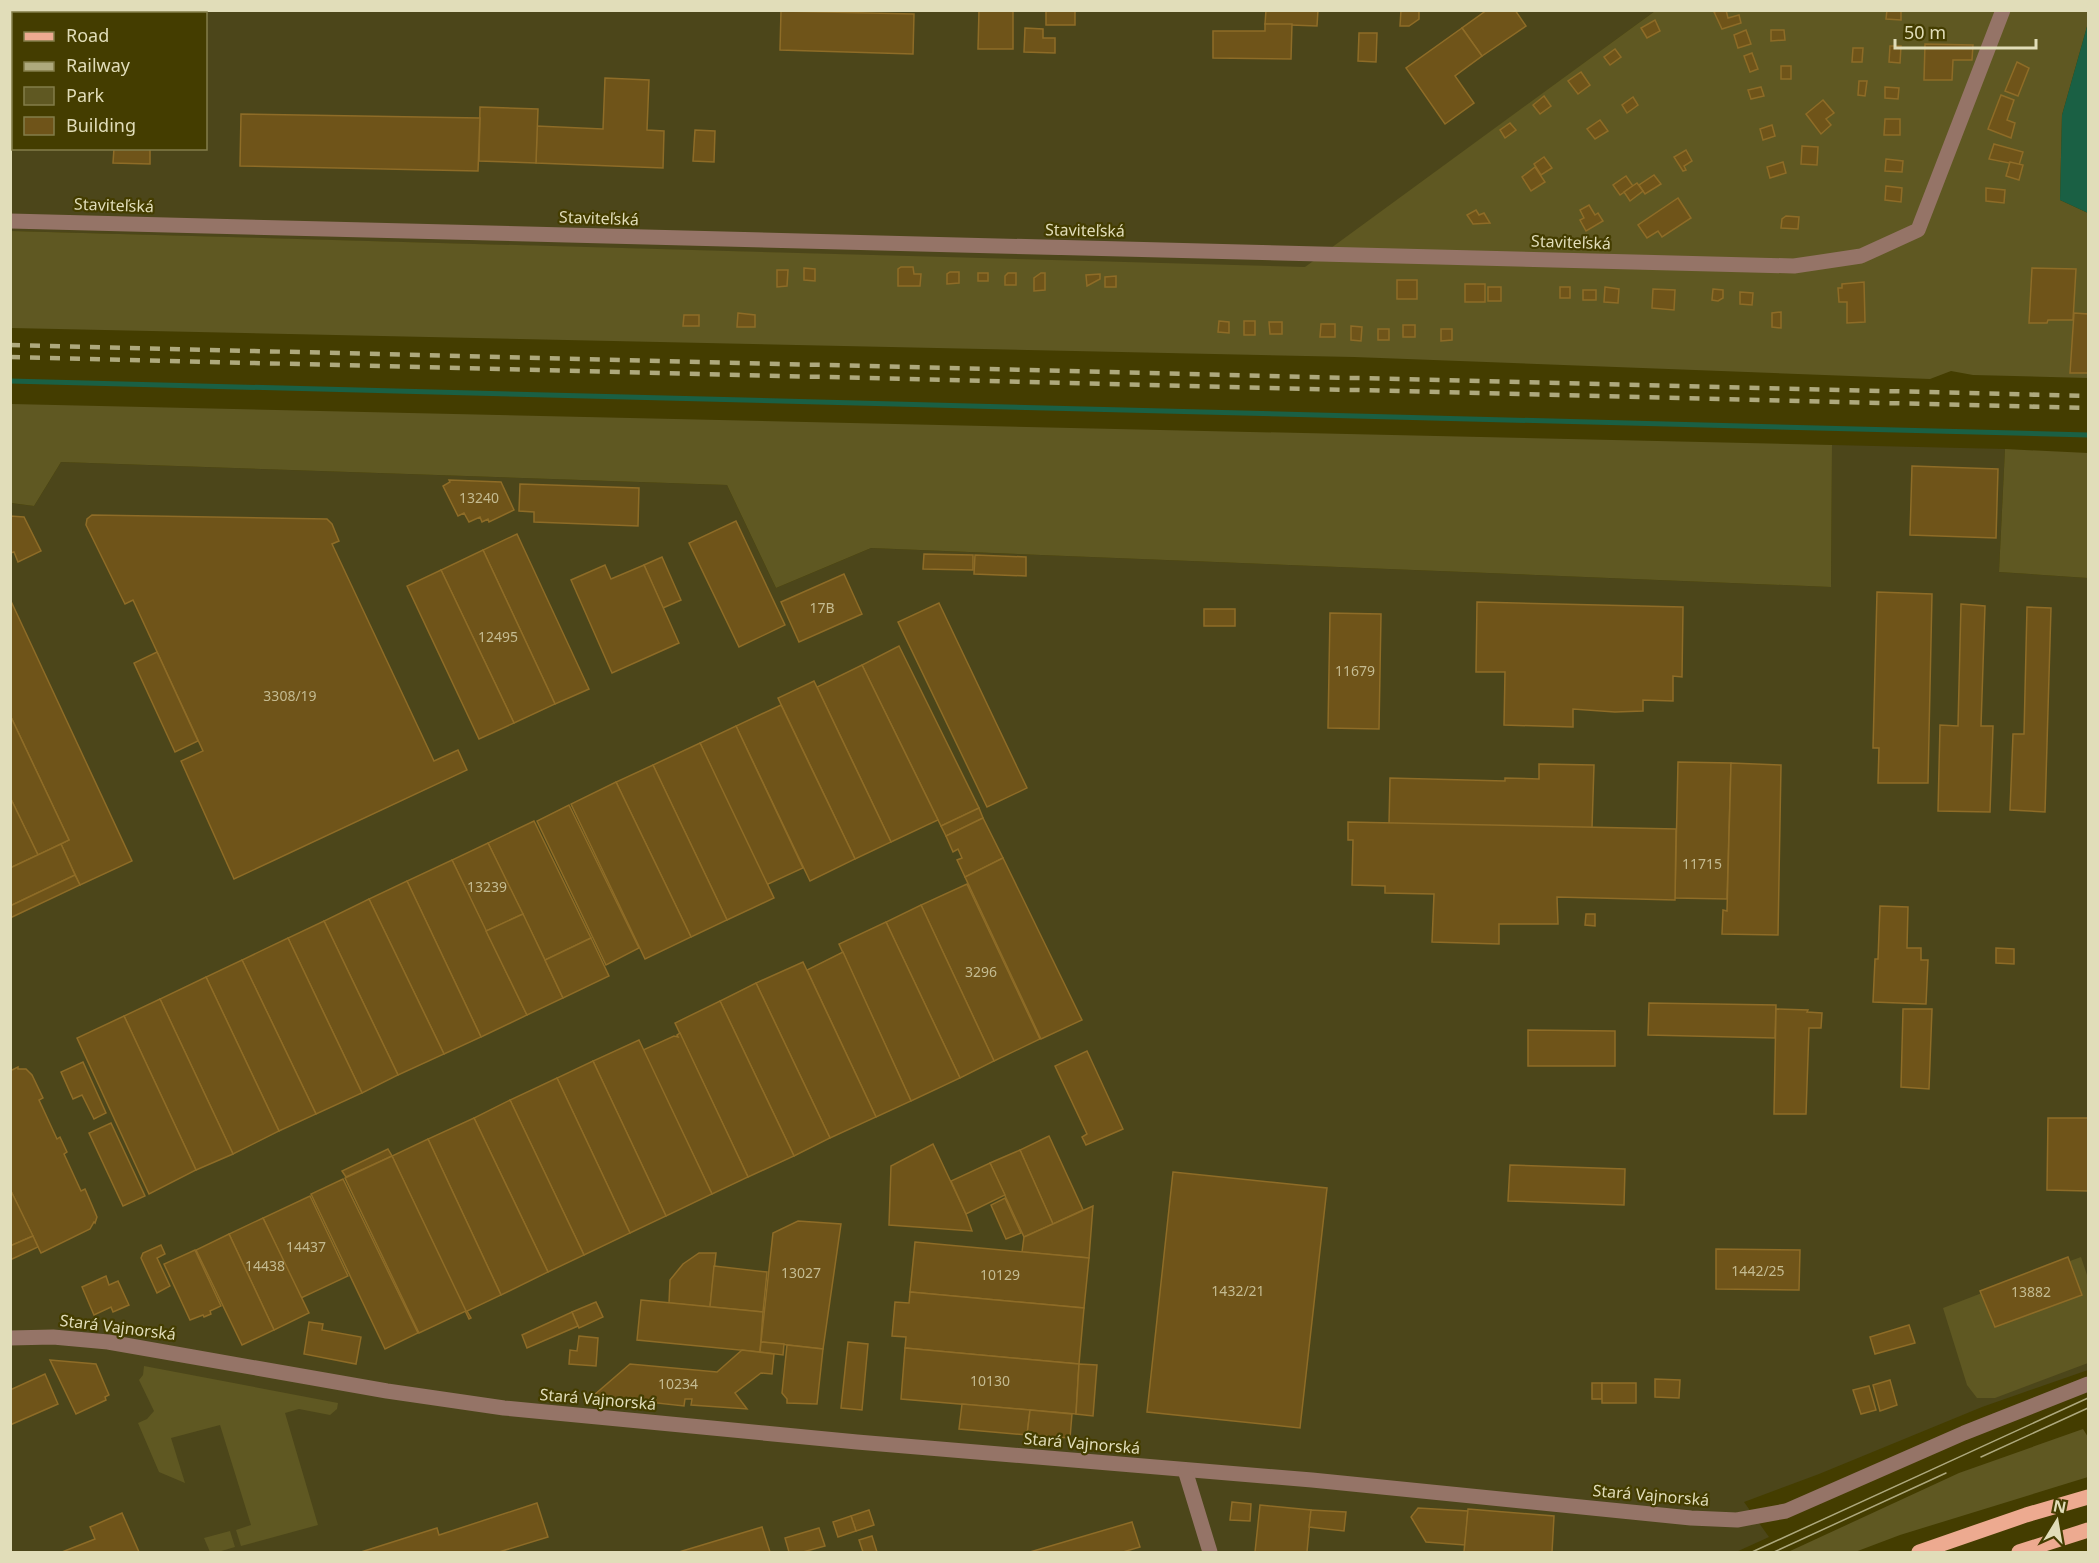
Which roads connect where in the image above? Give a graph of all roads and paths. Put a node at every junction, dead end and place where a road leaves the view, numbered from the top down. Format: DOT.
graph roads {
  1 [pos="2003,10"];
  2 [pos="10,221"];
  3 [pos="10,1338"];
  4 [pos="2088,1383"];
  5 [pos="1185,1470"];
  6 [pos="2088,1497"];
  7 [pos="2088,1530"];
  8 [pos="1210,1552"];
  9 [pos="1919,1552"];
  10 [pos="2019,1552"];
  1 -- 2 [label="street, Staviteľská"];
  3 -- 5 [label="street, Stará Vajnorská"];
  4 -- 5 [label="street, Stará Vajnorská"];
  5 -- 8 [label="street"];
  6 -- 9 [label="main road"];
  7 -- 10 [label="main road"];
}
